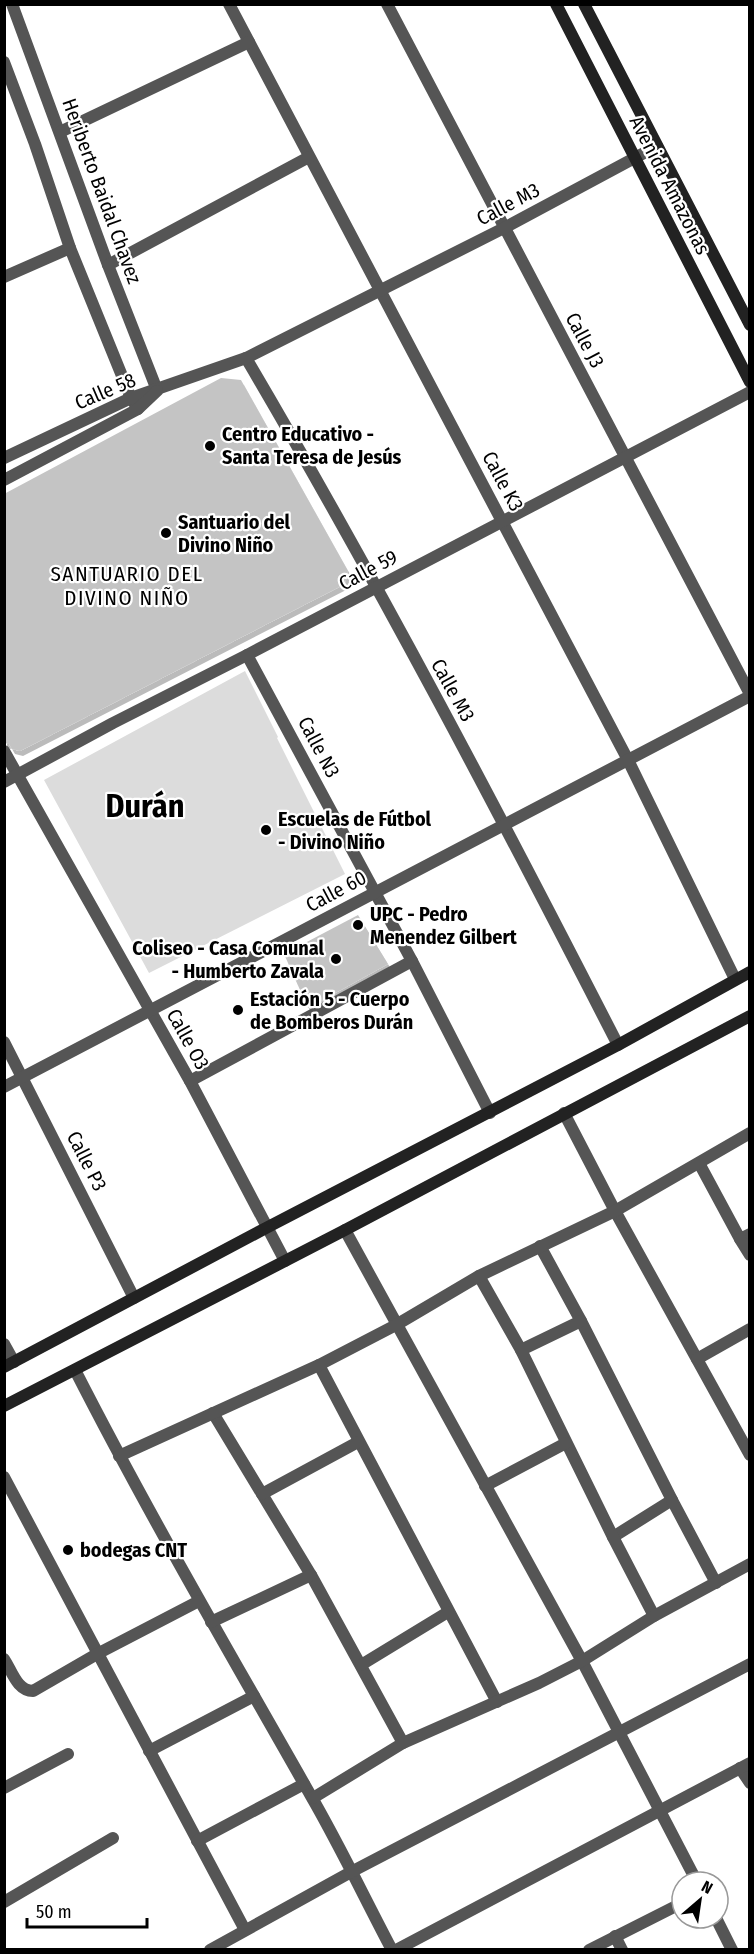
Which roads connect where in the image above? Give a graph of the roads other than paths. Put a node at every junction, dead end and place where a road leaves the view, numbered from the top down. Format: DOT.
graph roads {
  1 [pos="12,4"];
  2 [pos="229,4"];
  3 [pos="387,4"];
  4 [pos="556,4"];
  5 [pos="584,4"];
  6 [pos="249,42"];
  7 [pos="6,70"];
  8 [pos="60,132"];
  9 [pos="657,146"];
  10 [pos="309,157"];
  11 [pos="635,159"];
  12 [pos="504,228"];
  13 [pos="70,249"];
  14 [pos="108,265"];
  15 [pos="4,277"];
  16 [pos="380,290"];
  17 [pos="750,325"];
  18 [pos="246,358"];
  19 [pos="750,382"];
  20 [pos="158,390"];
  21 [pos="750,392"];
  22 [pos="131,398"];
  23 [pos="138,409"];
  24 [pos="625,457"];
  25 [pos="4,458"];
  26 [pos="4,480"];
  27 [pos="502,521"];
  28 [pos="376,588"];
  29 [pos="248,655"];
  30 [pos="750,695"];
  31 [pos="4,751"];
  32 [pos="628,760"];
  33 [pos="18,775"];
  34 [pos="4,782"];
  35 [pos="505,825"];
  36 [pos="374,893"];
  37 [pos="412,962"];
  38 [pos="750,972"];
  39 [pos="735,979"];
  40 [pos="150,1011"];
  41 [pos="750,1016"];
  42 [pos="4,1042"];
  43 [pos="618,1045"];
  44 [pos="23,1077"];
  45 [pos="190,1081"];
  46 [pos="4,1087"];
  47 [pos="490,1113"];
  48 [pos="564,1113"];
  49 [pos="750,1133"];
  50 [pos="699,1163"];
  51 [pos="615,1211"];
  52 [pos="266,1228"];
  53 [pos="345,1230"];
  54 [pos="745,1236"];
  55 [pos="540,1246"];
  56 [pos="750,1255"];
  57 [pos="285,1261"];
  58 [pos="479,1276"];
  59 [pos="134,1298"];
  60 [pos="581,1321"];
  61 [pos="396,1325"];
  62 [pos="750,1329"];
  63 [pos="4,1344"];
  64 [pos="521,1350"];
  65 [pos="697,1359"];
  66 [pos="9,1364"];
  67 [pos="319,1365"];
  68 [pos="75,1370"];
  69 [pos="4,1406"];
  70 [pos="213,1413"];
  71 [pos="358,1442"];
  72 [pos="566,1443"];
  73 [pos="750,1455"];
  74 [pos="119,1456"];
  75 [pos="4,1477"];
  76 [pos="485,1486"];
  77 [pos="262,1494"];
  78 [pos="672,1500"];
  79 [pos="613,1537"];
  80 [pos="750,1564"];
  81 [pos="311,1575"];
  82 [pos="716,1583"];
  83 [pos="199,1602"];
  84 [pos="448,1612"];
  85 [pos="654,1616"];
  86 [pos="211,1622"];
  87 [pos="97,1654"];
  88 [pos="4,1659"];
  89 [pos="582,1661"];
  90 [pos="750,1664"];
  91 [pos="361,1665"];
  92 [pos="254,1696"];
  93 [pos="497,1701"];
  94 [pos="617,1732"];
  95 [pos="404,1743"];
  96 [pos="149,1751"];
  97 [pos="68,1754"];
  98 [pos="745,1766"];
  99 [pos="750,1784"];
  100 [pos="304,1785"];
  101 [pos="4,1788"];
  102 [pos="313,1798"];
  103 [pos="660,1810"];
  104 [pos="113,1838"];
  105 [pos="197,1841"];
  106 [pos="691,1870"];
  107 [pos="351,1872"];
  108 [pos="4,1902"];
  109 [pos="670,1909"];
  110 [pos="245,1930"];
  111 [pos="722,1930"];
  112 [pos="615,1936"];
  113 [pos="210,1950"];
  114 [pos="394,1950"];
  115 [pos="589,1950"];
  116 [pos="622,1950"];
  117 [pos="732,1950"];
  1 -- 8 [label="street, Heriberto Baidal Chavez"];
  2 -- 6 [label="street, Calle K3"];
  3 -- 12 [label="street, Calle J3"];
  4 -- 11 [label="street, Avenida Amazonas"];
  5 -- 9 [label="street, Avenida Amazonas"];
  6 -- 8 [label="street"];
  6 -- 10 [label="street, Calle K3"];
  7 -- 13 [label="street"];
  8 -- 14 [label="street, Heriberto Baidal Chavez"];
  9 -- 11 [label="street, Calle M3"];
  9 -- 17 [label="street, Avenida Amazonas"];
  10 -- 14 [label="street"];
  10 -- 16 [label="street, Calle K3"];
  11 -- 12 [label="street, Calle M3"];
  11 -- 19 [label="street, Avenida Amazonas"];
  12 -- 16 [label="street, Calle M3"];
  12 -- 24 [label="street, Calle J3"];
  13 -- 15 [label="street"];
  13 -- 22 [label="street"];
  14 -- 20 [label="street, Heriberto Baidal Chavez"];
  16 -- 18 [label="street, Calle M3"];
  16 -- 27 [label="street, Calle K3"];
  18 -- 20 [label="street, Calle M3"];
  18 -- 28 [label="street, Calle M3"];
  20 -- 22 [label="street, Calle 58"];
  20 -- 23 [label="street, Calle 58"];
  21 -- 24 [label="street, Calle 59"];
  22 -- 23 [label="street"];
  22 -- 25 [label="street, Calle 58"];
  23 -- 26 [label="street, Calle 58"];
  24 -- 27 [label="street, Calle 59"];
  24 -- 30 [label="street, Calle J3"];
  27 -- 28 [label="street, Calle 59"];
  27 -- 32 [label="street, Calle K3"];
  28 -- 29 [label="street, Calle 59"];
  28 -- 35 [label="street, Calle M3"];
  29 -- 33 [label="street, Calle 59"];
  29 -- 36 [label="street, Calle N3"];
  30 -- 32 [label="street, Calle 60"];
  31 -- 33 [label="street, Calle O3"];
  32 -- 35 [label="street, Calle 60"];
  32 -- 39 [label="street, Calle K3"];
  33 -- 34 [label="street, Calle 59"];
  33 -- 40 [label="street, Calle O3"];
  35 -- 36 [label="street, Calle 60"];
  35 -- 43 [label="street, Calle M3"];
  36 -- 37 [label="street, Calle N3"];
  36 -- 40 [label="street, Calle 60"];
  37 -- 45 [label="street"];
  37 -- 47 [label="street, Calle N3"];
  38 -- 39 [label="street"];
  39 -- 43 [label="street"];
  40 -- 44 [label="street, Calle 60"];
  40 -- 45 [label="street, Calle O3"];
  41 -- 48 [label="street"];
  42 -- 44 [label="street, Calle P3"];
  43 -- 47 [label="street"];
  44 -- 46 [label="street, Calle 60"];
  44 -- 59 [label="street, Calle P3"];
  45 -- 52 [label="street, Calle O3"];
  47 -- 52 [label="street"];
  48 -- 51 [label="street"];
  48 -- 53 [label="street"];
  49 -- 50 [label="street"];
  50 -- 51 [label="street"];
  50 -- 54 [label="street"];
  51 -- 55 [label="street"];
  51 -- 65 [label="street"];
  52 -- 57 [label="street, Calle O3"];
  52 -- 59 [label="street"];
  53 -- 57 [label="street"];
  53 -- 61 [label="street"];
  54 -- 56 [label="street"];
  55 -- 58 [label="street"];
  55 -- 60 [label="street"];
  57 -- 68 [label="street"];
  58 -- 61 [label="street"];
  58 -- 64 [label="street"];
  59 -- 66 [label="street"];
  60 -- 64 [label="street"];
  60 -- 78 [label="street"];
  61 -- 67 [label="street"];
  61 -- 76 [label="street"];
  62 -- 65 [label="street"];
  63 -- 66 [label="street"];
  64 -- 72 [label="street"];
  65 -- 73 [label="street"];
  67 -- 70 [label="street"];
  67 -- 71 [label="street"];
  68 -- 69 [label="street"];
  68 -- 74 [label="street"];
  70 -- 74 [label="street"];
  70 -- 77 [label="street"];
  71 -- 77 [label="street"];
  71 -- 84 [label="street"];
  72 -- 76 [label="street"];
  72 -- 79 [label="street"];
  74 -- 83 [label="street"];
  75 -- 87 [label="street"];
  76 -- 89 [label="street"];
  77 -- 81 [label="street"];
  78 -- 79 [label="street"];
  78 -- 82 [label="street"];
  79 -- 85 [label="street"];
  80 -- 82 [label="street"];
  81 -- 86 [label="street"];
  81 -- 91 [label="street"];
  82 -- 85 [label="street"];
  83 -- 86 [label="street"];
  83 -- 87 [label="street"];
  84 -- 91 [label="street"];
  84 -- 93 [label="street"];
  85 -- 89 [label="street"];
  86 -- 92 [label="street"];
  87 -- 88 [label="street"];
  87 -- 96 [label="street"];
  89 -- 93 [label="street"];
  89 -- 94 [label="street"];
  90 -- 94 [label="street"];
  91 -- 95 [label="street"];
  92 -- 96 [label="street"];
  92 -- 100 [label="street"];
  93 -- 95 [label="street"];
  94 -- 103 [label="street"];
  94 -- 107 [label="street"];
  95 -- 102 [label="street"];
  96 -- 105 [label="street"];
  97 -- 101 [label="street"];
  98 -- 99 [label="street"];
  98 -- 103 [label="street"];
  100 -- 102 [label="street"];
  100 -- 105 [label="street"];
  102 -- 107 [label="street"];
  103 -- 106 [label="street"];
  103 -- 114 [label="street"];
  104 -- 108 [label="street"];
  105 -- 110 [label="street"];
  107 -- 110 [label="street"];
  107 -- 114 [label="street"];
  109 -- 112 [label="street"];
  110 -- 113 [label="street"];
  111 -- 117 [label="street"];
  112 -- 115 [label="street"];
  112 -- 116 [label="street"];
}
